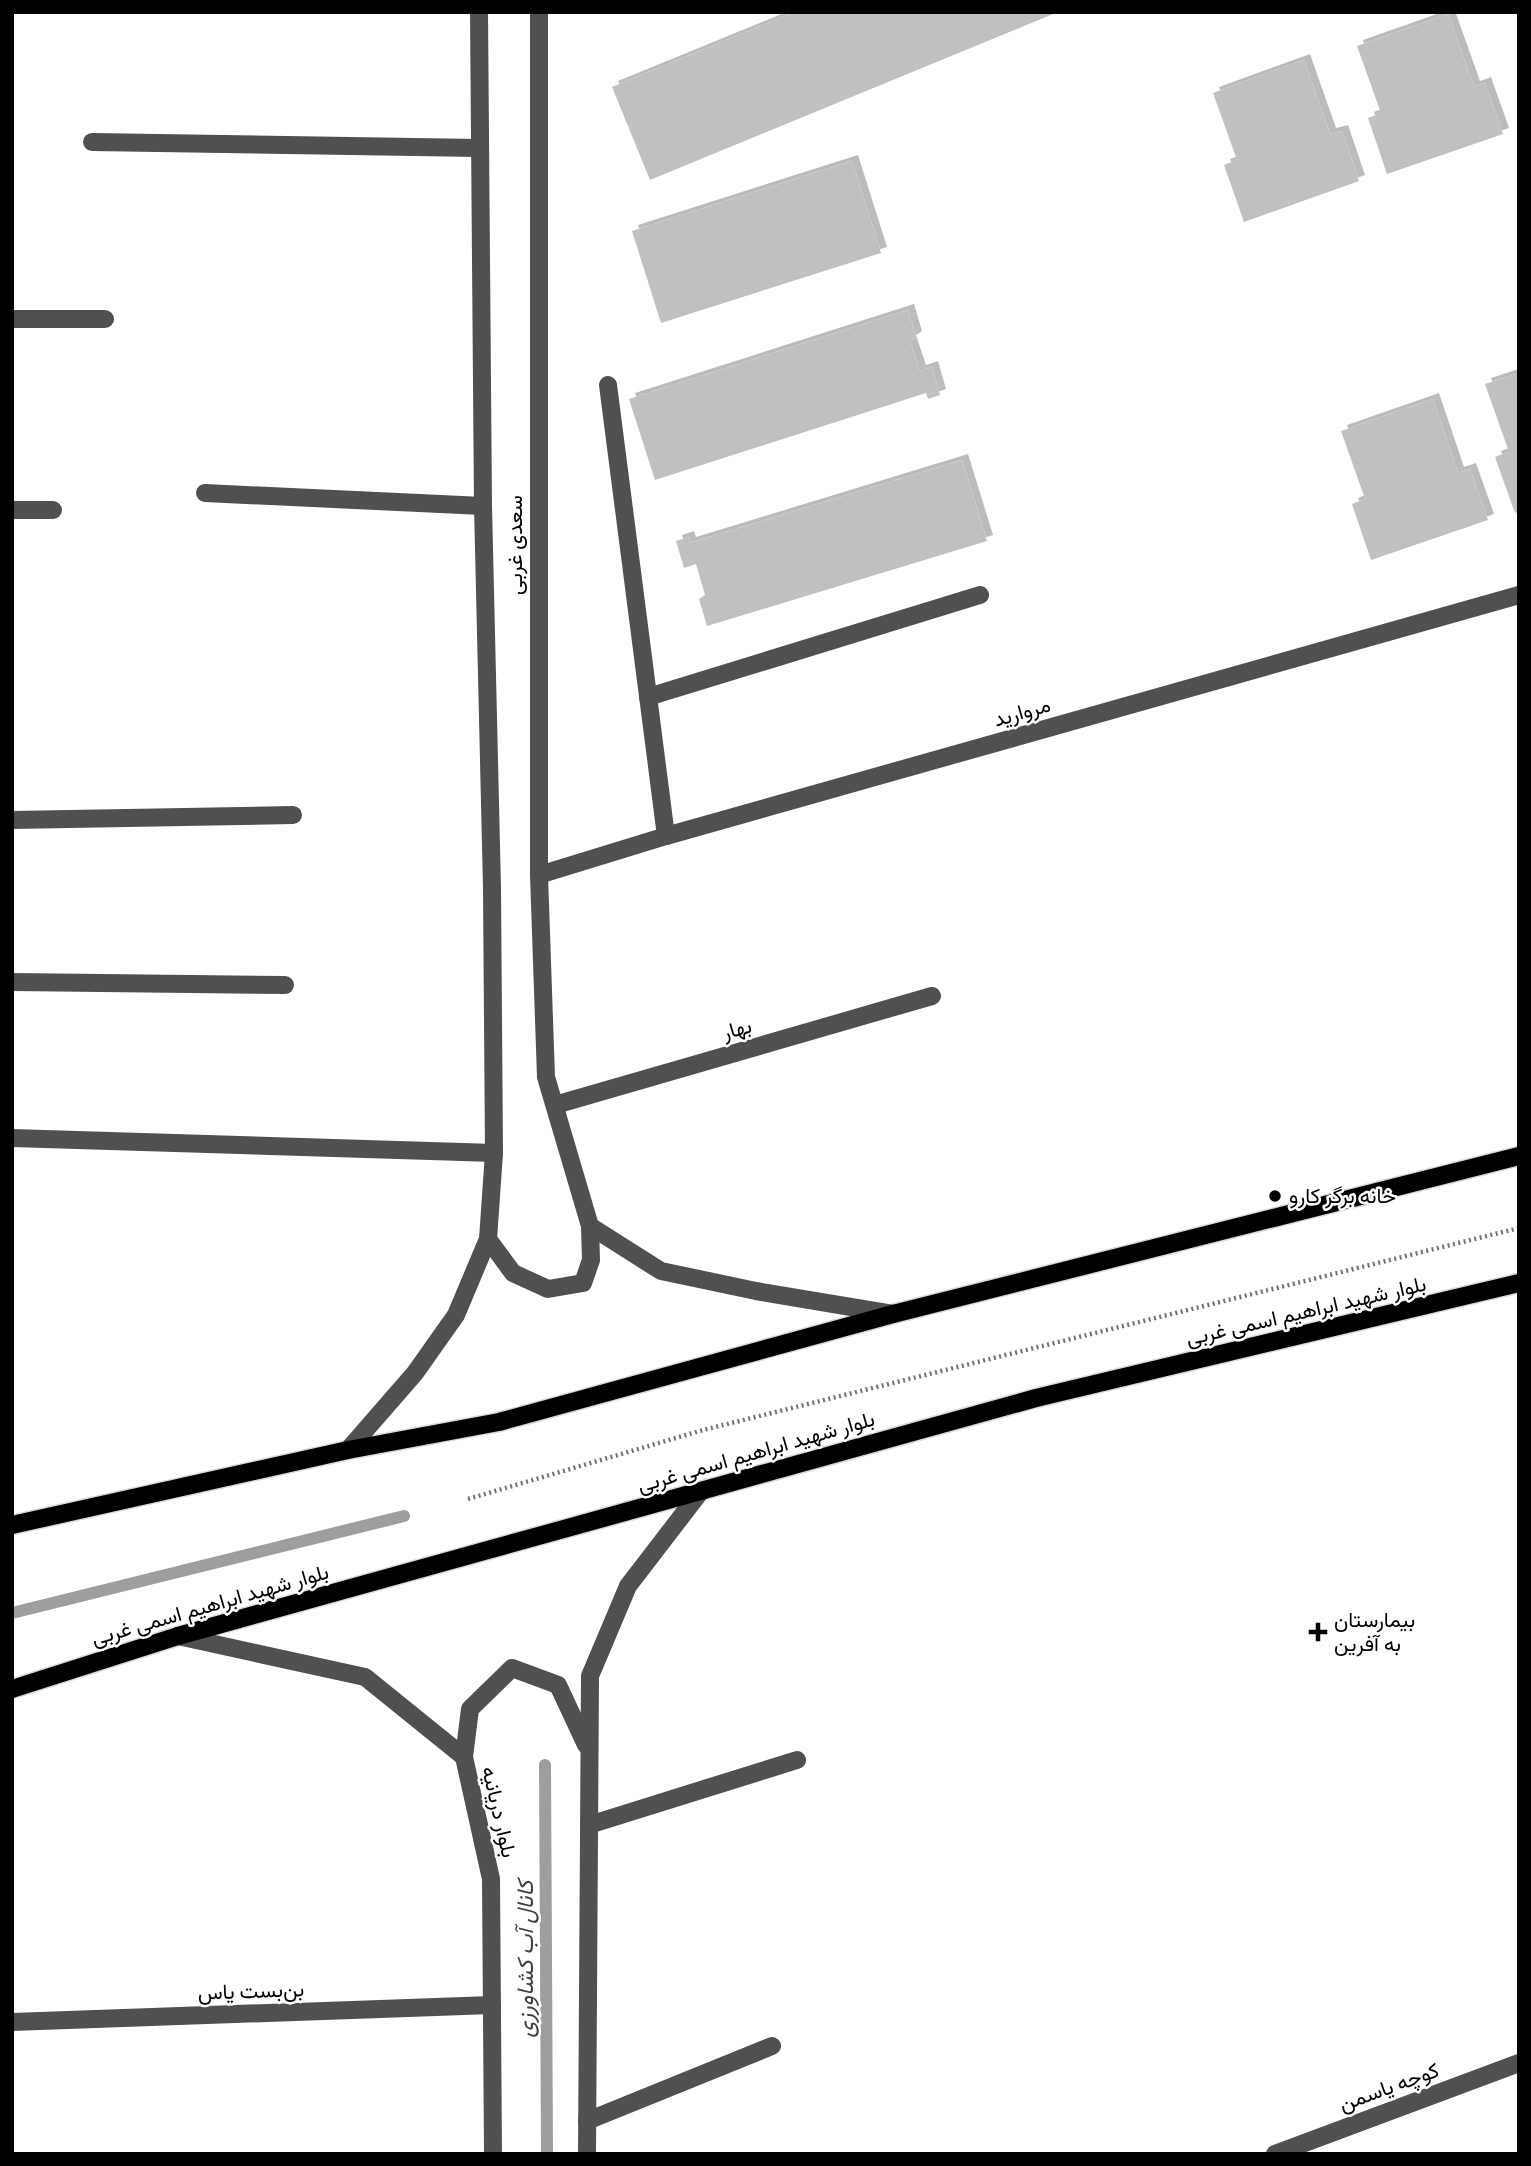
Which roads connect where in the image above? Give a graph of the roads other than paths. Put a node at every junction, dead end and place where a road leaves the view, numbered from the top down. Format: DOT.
graph roads {
  1 [pos="479,12"];
  2 [pos="538,12"];
  3 [pos="92,142"];
  4 [pos="480,148"];
  5 [pos="12,319"];
  6 [pos="106,319"];
  7 [pos="608,385"];
  8 [pos="205,493"];
  9 [pos="484,506"];
  10 [pos="12,510"];
  11 [pos="53,510"];
  12 [pos="979,595"];
  13 [pos="1519,595"];
  14 [pos="648,697"];
  15 [pos="293,815"];
  16 [pos="12,820"];
  17 [pos="666,836"];
  18 [pos="539,875"];
  19 [pos="12,982"];
  20 [pos="285,985"];
  21 [pos="932,996"];
  22 [pos="555,1105"];
  23 [pos="12,1138"];
  24 [pos="494,1153"];
  25 [pos="1519,1156"];
  26 [pos="590,1226"];
  27 [pos="488,1239"];
  28 [pos="1519,1283"];
  29 [pos="893,1314"];
  30 [pos="348,1450"];
  31 [pos="701,1491"];
  32 [pos="12,1525"];
  33 [pos="178,1636"];
  34 [pos="12,1689"];
  35 [pos="589,1751"];
  36 [pos="464,1757"];
  37 [pos="797,1760"];
  38 [pos="589,1825"];
  39 [pos="492,2005"];
  40 [pos="12,2022"];
  41 [pos="772,2046"];
  42 [pos="1519,2063"];
  43 [pos="587,2121"];
  44 [pos="493,2154"];
  45 [pos="587,2154"];
  46 [pos="1275,2154"];
  1 -- 4 [label="street, سعدی غربی"];
  2 -- 18 [label="street, سعدی غربی"];
  3 -- 4 [label="street"];
  4 -- 9 [label="street, سعدی غربی"];
  5 -- 6 [label="street"];
  7 -- 14 [label="street"];
  8 -- 9 [label="street"];
  9 -- 24 [label="street, سعدی غربی"];
  10 -- 11 [label="street"];
  12 -- 14 [label="street"];
  13 -- 17 [label="street, مروارید"];
  14 -- 17 [label="street"];
  15 -- 16 [label="street"];
  17 -- 18 [label="street, مروارید"];
  18 -- 22 [label="street, سعدی غربی"];
  19 -- 20 [label="street"];
  21 -- 22 [label="street, بهار"];
  22 -- 26 [label="street, سعدی غربی"];
  23 -- 24 [label="street"];
  24 -- 27 [label="street, سعدی غربی"];
  25 -- 29 [label="main road"];
  26 -- 27 [label="street, سعدی غربی"];
  26 -- 29 [label="street"];
  27 -- 30 [label="street, سعدی غربی"];
  28 -- 31 [label="main road, بلوار شهید ابراهیم اسمی غربی"];
  29 -- 30 [label="main road"];
  30 -- 32 [label="main road"];
  31 -- 33 [label="main road, بلوار شهید ابراهیم اسمی غربی"];
  31 -- 35 [label="street"];
  33 -- 34 [label="main road, بلوار شهید ابراهیم اسمی غربی"];
  33 -- 36 [label="street, بلوار دریانیه"];
  35 -- 36 [label="street"];
  35 -- 38 [label="street"];
  36 -- 39 [label="street, بلوار دریانیه"];
  37 -- 38 [label="street"];
  38 -- 43 [label="street"];
  39 -- 40 [label="street, بن‌بست یاس"];
  39 -- 44 [label="street, بلوار دریانیه"];
  41 -- 43 [label="street"];
  42 -- 46 [label="street, کوچه یاسمن"];
  43 -- 45 [label="street"];
}
